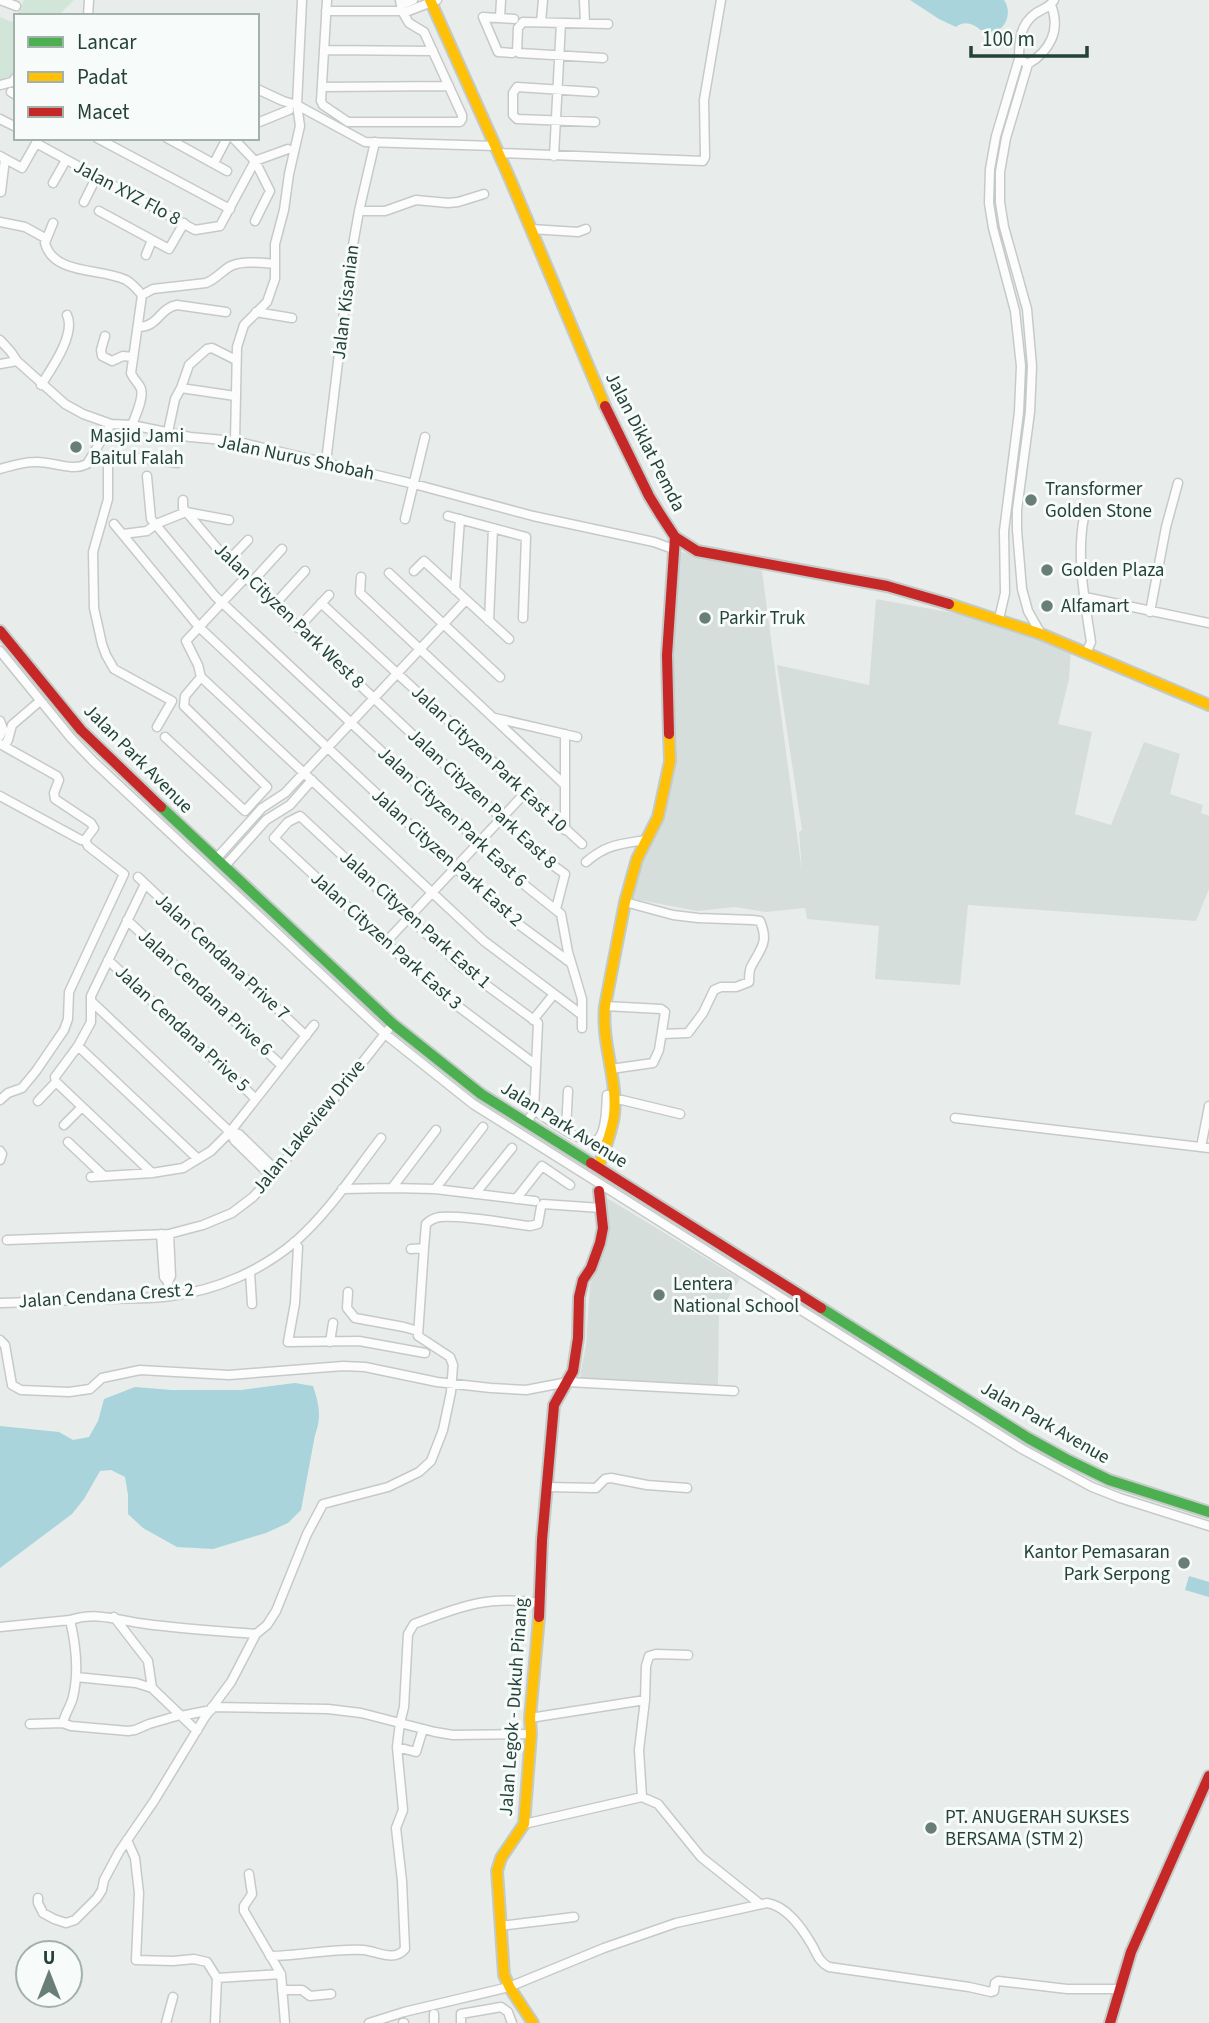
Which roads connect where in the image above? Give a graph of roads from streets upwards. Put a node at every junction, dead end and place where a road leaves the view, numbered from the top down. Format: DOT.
graph roads {
  1 [pos="0,0"];
  2 [pos="302,0"];
  3 [pos="327,0"];
  4 [pos="413,0"];
  5 [pos="501,0"];
  6 [pos="542,0"];
  7 [pos="584,0"];
  8 [pos="722,0"];
  9 [pos="433,1"];
  10 [pos="1053,2"];
  11 [pos="16,6"];
  12 [pos="401,7"];
  13 [pos="326,11"];
  14 [pos="500,18"];
  15 [pos="514,19"];
  16 [pos="541,22"];
  17 [pos="561,23"];
  18 [pos="585,23"];
  19 [pos="608,24"];
  20 [pos="324,50"];
  21 [pos="433,51"];
  22 [pos="512,53"];
  23 [pos="559,55"];
  24 [pos="603,58"];
  25 [pos="1019,59"];
  26 [pos="1028,64"];
  27 [pos="449,86"];
  28 [pos="322,88"];
  29 [pos="259,90"];
  30 [pos="558,90"];
  31 [pos="594,92"];
  32 [pos="293,108"];
  33 [pos="259,113"];
  34 [pos="268,118"];
  35 [pos="556,121"];
  36 [pos="259,122"];
  37 [pos="595,122"];
  38 [pos="37,140"];
  39 [pos="101,140"];
  40 [pos="171,140"];
  41 [pos="226,140"];
  42 [pos="235,140"];
  43 [pos="374,142"];
  44 [pos="288,149"];
  45 [pos="497,150"];
  46 [pos="554,154"];
  47 [pos="3,157"];
  48 [pos="66,159"];
  49 [pos="255,161"];
  50 [pos="214,163"];
  51 [pos="227,171"];
  52 [pos="97,176"];
  53 [pos="53,183"];
  54 [pos="1,192"];
  55 [pos="484,194"];
  56 [pos="84,202"];
  57 [pos="230,209"];
  58 [pos="99,211"];
  59 [pos="359,211"];
  60 [pos="255,221"];
  61 [pos="0,222"];
  62 [pos="53,223"];
  63 [pos="184,223"];
  64 [pos="531,229"];
  65 [pos="586,229"];
  66 [pos="45,238"];
  67 [pos="152,240"];
  68 [pos="146,255"];
  69 [pos="275,264"];
  70 [pos="142,295"];
  71 [pos="226,312"];
  72 [pos="256,312"];
  73 [pos="67,314"];
  74 [pos="292,318"];
  75 [pos="138,327"];
  76 [pos="105,336"];
  77 [pos="0,340"];
  78 [pos="133,357"];
  79 [pos="236,360"];
  80 [pos="17,361"];
  81 [pos="0,364"];
  82 [pos="41,385"];
  83 [pos="181,388"];
  84 [pos="235,396"];
  85 [pos="111,424"];
  86 [pos="132,425"];
  87 [pos="168,432"];
  88 [pos="425,437"];
  89 [pos="235,441"];
  90 [pos="92,456"];
  91 [pos="108,460"];
  92 [pos="327,462"];
  93 [pos="177,463"];
  94 [pos="0,469"];
  95 [pos="147,476"];
  96 [pos="1178,483"];
  97 [pos="414,484"];
  98 [pos="183,500"];
  99 [pos="187,512"];
  100 [pos="448,516"];
  101 [pos="1084,517"];
  102 [pos="405,519"];
  103 [pos="460,519"];
  104 [pos="229,520"];
  105 [pos="114,524"];
  106 [pos="156,524"];
  107 [pos="493,528"];
  108 [pos="122,534"];
  109 [pos="248,540"];
  110 [pos="674,543"];
  111 [pos="282,549"];
  112 [pos="228,561"];
  113 [pos="305,571"];
  114 [pos="414,571"];
  115 [pos="389,573"];
  116 [pos="361,577"];
  117 [pos="248,580"];
  118 [pos="455,590"];
  119 [pos="329,595"];
  120 [pos="1085,597"];
  121 [pos="466,600"];
  122 [pos="222,603"];
  123 [pos="321,603"];
  124 [pos="274,605"];
  125 [pos="1150,612"];
  126 [pos="523,618"];
  127 [pos="999,618"];
  128 [pos="489,621"];
  129 [pos="1209,623"];
  130 [pos="443,624"];
  131 [pos="199,627"];
  132 [pos="298,628"];
  133 [pos="0,631"];
  134 [pos="1041,634"];
  135 [pos="509,639"];
  136 [pos="420,649"];
  137 [pos="0,651"];
  138 [pos="18,653"];
  139 [pos="1086,653"];
  140 [pos="9,661"];
  141 [pos="397,673"];
  142 [pos="201,677"];
  143 [pos="500,677"];
  144 [pos="374,698"];
  145 [pos="40,701"];
  146 [pos="1209,705"];
  147 [pos="492,717"];
  148 [pos="0,721"];
  149 [pos="350,723"];
  150 [pos="157,727"];
  151 [pos="565,734"];
  152 [pos="0,736"];
  153 [pos="165,737"];
  154 [pos="577,737"];
  155 [pos="2,745"];
  156 [pos="327,747"];
  157 [pos="304,772"];
  158 [pos="312,780"];
  159 [pos="565,785"];
  160 [pos="525,793"];
  161 [pos="0,796"];
  162 [pos="502,818"];
  163 [pos="174,820"];
  164 [pos="165,828"];
  165 [pos="565,830"];
  166 [pos="274,838"];
  167 [pos="85,840"];
  168 [pos="646,840"];
  169 [pos="479,843"];
  170 [pos="582,844"];
  171 [pos="586,862"];
  172 [pos="220,863"];
  173 [pos="456,867"];
  174 [pos="432,892"];
  175 [pos="625,902"];
  176 [pos="556,909"];
  177 [pos="409,918"];
  178 [pos="127,920"];
  179 [pos="386,943"];
  180 [pos="108,960"];
  181 [pos="571,963"];
  182 [pos="554,994"];
  183 [pos="91,1001"];
  184 [pos="605,1006"];
  185 [pos="582,1015"];
  186 [pos="533,1020"];
  187 [pos="393,1024"];
  188 [pos="314,1026"];
  189 [pos="582,1028"];
  190 [pos="385,1034"];
  191 [pos="662,1034"];
  192 [pos="306,1036"];
  193 [pos="78,1046"];
  194 [pos="536,1065"];
  195 [pos="282,1066"];
  196 [pos="611,1069"];
  197 [pos="56,1082"];
  198 [pos="569,1091"];
  199 [pos="481,1094"];
  200 [pos="611,1097"];
  201 [pos="256,1099"];
  202 [pos="0,1100"];
  203 [pos="38,1101"];
  204 [pos="473,1104"];
  205 [pos="1209,1106"];
  206 [pos="82,1107"];
  207 [pos="534,1110"];
  208 [pos="680,1114"];
  209 [pos="956,1118"];
  210 [pos="527,1123"];
  211 [pos="64,1125"];
  212 [pos="483,1127"];
  213 [pos="436,1130"];
  214 [pos="566,1130"];
  215 [pos="230,1132"];
  216 [pos="381,1138"];
  217 [pos="68,1142"];
  218 [pos="512,1148"];
  219 [pos="1205,1148"];
  220 [pos="0,1151"];
  221 [pos="198,1159"];
  222 [pos="0,1160"];
  223 [pos="600,1163"];
  224 [pos="152,1173"];
  225 [pos="275,1174"];
  226 [pos="104,1176"];
  227 [pos="91,1177"];
  228 [pos="570,1185"];
  229 [pos="392,1188"];
  230 [pos="342,1189"];
  231 [pos="435,1189"];
  232 [pos="599,1191"];
  233 [pos="475,1194"];
  234 [pos="516,1199"];
  235 [pos="535,1201"];
  236 [pos="601,1208"];
  237 [pos="165,1234"];
  238 [pos="7,1240"];
  239 [pos="295,1242"];
  240 [pos="424,1248"];
  241 [pos="411,1249"];
  242 [pos="250,1272"];
  243 [pos="348,1292"];
  244 [pos="169,1296"];
  245 [pos="0,1303"];
  246 [pos="252,1304"];
  247 [pos="333,1323"];
  248 [pos="418,1332"];
  249 [pos="0,1340"];
  250 [pos="330,1342"];
  251 [pos="425,1353"];
  252 [pos="568,1382"];
  253 [pos="452,1384"];
  254 [pos="734,1391"];
  255 [pos="1096,1474"];
  256 [pos="1109,1480"];
  257 [pos="547,1487"];
  258 [pos="1092,1487"];
  259 [pos="687,1488"];
  260 [pos="1104,1492"];
  261 [pos="1209,1512"];
  262 [pos="1209,1526"];
  263 [pos="540,1603"];
  264 [pos="114,1617"];
  265 [pos="70,1620"];
  266 [pos="0,1627"];
  267 [pos="256,1634"];
  268 [pos="688,1655"];
  269 [pos="76,1677"];
  270 [pos="152,1688"];
  271 [pos="645,1700"];
  272 [pos="211,1709"];
  273 [pos="181,1716"];
  274 [pos="530,1718"];
  275 [pos="63,1723"];
  276 [pos="400,1723"];
  277 [pos="30,1724"];
  278 [pos="423,1729"];
  279 [pos="197,1731"];
  280 [pos="531,1734"];
  281 [pos="397,1747"];
  282 [pos="1209,1776"];
  283 [pos="642,1797"];
  284 [pos="524,1824"];
  285 [pos="127,1840"];
  286 [pos="249,1874"];
  287 [pos="38,1898"];
  288 [pos="760,1904"];
  289 [pos="574,1917"];
  290 [pos="500,1926"];
  291 [pos="270,1956"];
  292 [pos="281,1973"];
  293 [pos="217,1978"];
  294 [pos="509,1987"];
  295 [pos="1119,1989"];
  296 [pos="282,1990"];
  297 [pos="331,1994"];
  298 [pos="173,1997"];
  299 [pos="461,1997"];
  300 [pos="461,2019"];
  301 [pos="166,2023"];
  302 [pos="215,2023"];
  303 [pos="285,2023"];
  304 [pos="369,2023"];
  305 [pos="512,2023"];
  306 [pos="533,2023"];
  307 [pos="1110,2023"];
  1 -- 11 [label="street"];
  2 -- 32 [label="street"];
  3 -- 13 [label="street"];
  4 -- 12 [label="street"];
  5 -- 14 [label="street"];
  6 -- 16 [label="street"];
  7 -- 18 [label="street"];
  8 -- 46 [label="street"];
  9 -- 12 [label="street"];
  9 -- 45 [label="street, Jalan Diklat Pemda"];
  10 -- 25 [label="street"];
  10 -- 26 [label="street"];
  12 -- 13 [label="street"];
  12 -- 21 [label="street"];
  13 -- 20 [label="street"];
  14 -- 15 [label="street"];
  14 -- 22 [label="street"];
  16 -- 17 [label="street"];
  16 -- 23 [label="street"];
  17 -- 18 [label="street"];
  17 -- 23 [label="street"];
  18 -- 19 [label="street"];
  20 -- 21 [label="street"];
  20 -- 28 [label="street"];
  21 -- 27 [label="street"];
  23 -- 24 [label="street"];
  23 -- 30 [label="street"];
  25 -- 26 [label="street"];
  25 -- 127 [label="street"];
  26 -- 134 [label="street"];
  27 -- 28 [label="street"];
  27 -- 28 [label="street"];
  29 -- 32 [label="street"];
  30 -- 31 [label="street"];
  30 -- 35 [label="street"];
  30 -- 35 [label="street"];
  32 -- 34 [label="street"];
  32 -- 43 [label="street"];
  32 -- 69 [label="street"];
  33 -- 34 [label="street"];
  34 -- 36 [label="street"];
  35 -- 37 [label="street"];
  35 -- 46 [label="street"];
  38 -- 47 [label="street"];
  38 -- 48 [label="street, Jalan XYZ Flo 8"];
  39 -- 57 [label="street"];
  40 -- 50 [label="street"];
  41 -- 50 [label="street"];
  42 -- 49 [label="street"];
  43 -- 45 [label="street"];
  43 -- 59 [label="street, Jalan Kisanian"];
  44 -- 49 [label="street"];
  45 -- 46 [label="street"];
  45 -- 64 [label="street, Jalan Diklat Pemda"];
  47 -- 54 [label="street"];
  48 -- 52 [label="street, Jalan XYZ Flo 8"];
  48 -- 53 [label="street"];
  49 -- 57 [label="street"];
  49 -- 60 [label="street"];
  50 -- 51 [label="street"];
  52 -- 56 [label="street"];
  52 -- 63 [label="street, Jalan XYZ Flo 8"];
  55 -- 59 [label="street"];
  57 -- 63 [label="street, Jalan XYZ Flo 8"];
  58 -- 67 [label="street"];
  59 -- 92 [label="street, Jalan Kisanian"];
  61 -- 66 [label="street"];
  62 -- 66 [label="street"];
  63 -- 67 [label="street"];
  64 -- 65 [label="street"];
  64 -- 110 [label="street, Jalan Diklat Pemda"];
  66 -- 70 [label="street"];
  67 -- 68 [label="street"];
  69 -- 70 [label="street"];
  69 -- 72 [label="street"];
  70 -- 75 [label="street"];
  71 -- 75 [label="street"];
  72 -- 74 [label="street"];
  72 -- 79 [label="street"];
  73 -- 82 [label="street"];
  75 -- 78 [label="street"];
  76 -- 78 [label="street"];
  77 -- 80 [label="street, Jalan Nurus Shobah"];
  78 -- 86 [label="street"];
  79 -- 83 [label="street"];
  79 -- 84 [label="street"];
  80 -- 81 [label="street"];
  80 -- 82 [label="street, Jalan Nurus Shobah"];
  82 -- 85 [label="street, Jalan Nurus Shobah"];
  83 -- 84 [label="street"];
  83 -- 87 [label="street"];
  84 -- 89 [label="street"];
  85 -- 86 [label="street, Jalan Nurus Shobah"];
  85 -- 90 [label="street"];
  86 -- 87 [label="street, Jalan Nurus Shobah"];
  87 -- 89 [label="street, Jalan Nurus Shobah"];
  88 -- 97 [label="street"];
  89 -- 92 [label="street, Jalan Nurus Shobah"];
  90 -- 91 [label="street"];
  90 -- 94 [label="street"];
  91 -- 93 [label="street"];
  91 -- 150 [label="street"];
  92 -- 97 [label="street, Jalan Nurus Shobah"];
  95 -- 106 [label="street"];
  96 -- 125 [label="street"];
  97 -- 102 [label="street"];
  97 -- 110 [label="street, Jalan Nurus Shobah"];
  98 -- 99 [label="street, Jalan Cityzen Park West 8"];
  99 -- 104 [label="street"];
  99 -- 106 [label="street"];
  99 -- 112 [label="street, Jalan Cityzen Park West 8"];
  100 -- 103 [label="street"];
  101 -- 120 [label="street"];
  103 -- 107 [label="street"];
  103 -- 118 [label="street"];
  105 -- 108 [label="street, Jalan Cityzen Park East 2"];
  106 -- 108 [label="street"];
  106 -- 122 [label="street, Jalan Cityzen Park East 6"];
  107 -- 126 [label="street"];
  107 -- 128 [label="street"];
  108 -- 131 [label="street, Jalan Cityzen Park East 2"];
  109 -- 112 [label="street"];
  110 -- 127 [label="street, Jalan Diklat Pemda"];
  110 -- 168 [label="street"];
  111 -- 117 [label="street"];
  112 -- 117 [label="street, Jalan Cityzen Park West 8"];
  113 -- 124 [label="street"];
  114 -- 118 [label="street"];
  115 -- 130 [label="street"];
  116 -- 136 [label="street"];
  117 -- 122 [label="street"];
  117 -- 124 [label="street, Jalan Cityzen Park West 8"];
  118 -- 121 [label="street"];
  119 -- 123 [label="street"];
  120 -- 125 [label="street"];
  120 -- 139 [label="street"];
  121 -- 128 [label="street"];
  121 -- 130 [label="street"];
  122 -- 131 [label="street"];
  122 -- 149 [label="street, Jalan Cityzen Park East 6"];
  123 -- 132 [label="street"];
  123 -- 141 [label="street, Jalan Cityzen Park East 10"];
  124 -- 132 [label="street, Jalan Cityzen Park West 8"];
  125 -- 129 [label="street"];
  127 -- 134 [label="street, Jalan Diklat Pemda"];
  128 -- 135 [label="street"];
  130 -- 136 [label="street"];
  130 -- 143 [label="street"];
  131 -- 142 [label="street"];
  131 -- 156 [label="street, Jalan Cityzen Park East 2"];
  132 -- 144 [label="street, Jalan Cityzen Park West 8"];
  133 -- 138 [label="street, Jalan Park Avenue"];
  134 -- 139 [label="street, Jalan Diklat Pemda"];
  136 -- 141 [label="street"];
  136 -- 147 [label="street"];
  137 -- 140 [label="street, Jalan Park Avenue"];
  138 -- 140 [label="street"];
  138 -- 163 [label="street, Jalan Park Avenue"];
  139 -- 146 [label="street, Jalan Diklat Pemda"];
  140 -- 145 [label="street, Jalan Park Avenue"];
  141 -- 144 [label="street"];
  141 -- 160 [label="street, Jalan Cityzen Park East 10"];
  142 -- 153 [label="street"];
  142 -- 157 [label="street"];
  144 -- 149 [label="street"];
  144 -- 162 [label="street, Jalan Cityzen Park East 8"];
  145 -- 155 [label="street"];
  145 -- 164 [label="street, Jalan Park Avenue"];
  147 -- 151 [label="street"];
  147 -- 159 [label="street"];
  148 -- 152 [label="street"];
  149 -- 156 [label="street"];
  149 -- 169 [label="street, Jalan Cityzen Park East 6"];
  151 -- 154 [label="street"];
  151 -- 159 [label="street"];
  155 -- 167 [label="street"];
  156 -- 157 [label="street"];
  156 -- 173 [label="street, Jalan Cityzen Park East 2"];
  157 -- 158 [label="street"];
  157 -- 172 [label="street"];
  158 -- 172 [label="street"];
  158 -- 174 [label="street"];
  159 -- 165 [label="street"];
  160 -- 162 [label="street"];
  160 -- 165 [label="street, Jalan Cityzen Park East 10"];
  161 -- 167 [label="street"];
  162 -- 169 [label="street"];
  162 -- 176 [label="street, Jalan Cityzen Park East 8"];
  163 -- 164 [label="street"];
  163 -- 172 [label="street, Jalan Park Avenue"];
  164 -- 190 [label="street, Jalan Park Avenue"];
  165 -- 170 [label="street, Jalan Cityzen Park East 10"];
  166 -- 177 [label="street, Jalan Cityzen Park East 1"];
  166 -- 179 [label="street, Jalan Cityzen Park East 3"];
  167 -- 202 [label="street"];
  168 -- 171 [label="street"];
  168 -- 175 [label="street"];
  169 -- 173 [label="street"];
  169 -- 176 [label="street, Jalan Cityzen Park East 6"];
  172 -- 187 [label="street, Jalan Park Avenue"];
  173 -- 174 [label="street"];
  173 -- 181 [label="street, Jalan Cityzen Park East 2"];
  174 -- 177 [label="street"];
  174 -- 182 [label="street"];
  175 -- 184 [label="street"];
  175 -- 191 [label="street"];
  176 -- 181 [label="street"];
  177 -- 179 [label="street"];
  177 -- 186 [label="street, Jalan Cityzen Park East 1"];
  178 -- 180 [label="street"];
  178 -- 192 [label="street, Jalan Cendana Prive 7"];
  178 -- 195 [label="street, Jalan Cendana Prive 6"];
  179 -- 194 [label="street, Jalan Cityzen Park East 3"];
  180 -- 183 [label="street"];
  180 -- 201 [label="street, Jalan Cendana Prive 5"];
  181 -- 185 [label="street"];
  182 -- 185 [label="street"];
  182 -- 186 [label="street"];
  183 -- 193 [label="street"];
  183 -- 215 [label="street"];
  184 -- 191 [label="street"];
  184 -- 196 [label="street"];
  185 -- 189 [label="street"];
  186 -- 194 [label="street"];
  187 -- 190 [label="street, Jalan Lakeview Drive"];
  187 -- 199 [label="street, Jalan Park Avenue"];
  188 -- 192 [label="street"];
  190 -- 204 [label="street, Jalan Park Avenue"];
  190 -- 225 [label="street, Jalan Lakeview Drive"];
  191 -- 196 [label="street"];
  192 -- 195 [label="street"];
  193 -- 197 [label="street"];
  193 -- 221 [label="street"];
  194 -- 207 [label="street"];
  195 -- 201 [label="street"];
  196 -- 200 [label="street"];
  197 -- 203 [label="street"];
  197 -- 206 [label="street"];
  198 -- 214 [label="street"];
  199 -- 204 [label="street"];
  199 -- 210 [label="street, Jalan Park Avenue"];
  200 -- 208 [label="street"];
  200 -- 214 [label="street"];
  200 -- 223 [label="street"];
  201 -- 215 [label="street"];
  204 -- 258 [label="street, Jalan Park Avenue"];
  205 -- 219 [label="street"];
  206 -- 211 [label="street"];
  206 -- 224 [label="street"];
  207 -- 210 [label="street"];
  207 -- 214 [label="street"];
  209 -- 219 [label="street"];
  210 -- 255 [label="street, Jalan Park Avenue"];
  212 -- 231 [label="street"];
  213 -- 229 [label="street"];
  215 -- 221 [label="street"];
  215 -- 225 [label="street"];
  216 -- 230 [label="street, Jalan Cendana Crest 2"];
  217 -- 226 [label="street"];
  218 -- 233 [label="street"];
  220 -- 222 [label="street"];
  221 -- 224 [label="street"];
  224 -- 226 [label="street"];
  225 -- 237 [label="street, Jalan Lakeview Drive"];
  226 -- 227 [label="street"];
  228 -- 234 [label="street"];
  229 -- 230 [label="street"];
  229 -- 231 [label="street"];
  230 -- 239 [label="street, Jalan Cendana Crest 2"];
  231 -- 233 [label="street"];
  232 -- 236 [label="street, Jalan Legok - Dukuh Pinang"];
  233 -- 234 [label="street"];
  234 -- 235 [label="street"];
  236 -- 240 [label="street"];
  236 -- 252 [label="street, Jalan Legok - Dukuh Pinang"];
  237 -- 238 [label="street, Jalan Lakeview Drive"];
  237 -- 244 [label="street"];
  239 -- 242 [label="street, Jalan Cendana Crest 2"];
  239 -- 250 [label="street"];
  240 -- 241 [label="street"];
  240 -- 248 [label="street"];
  242 -- 244 [label="street, Jalan Cendana Crest 2"];
  242 -- 246 [label="street"];
  243 -- 248 [label="street"];
  244 -- 245 [label="street, Jalan Cendana Crest 2"];
  247 -- 250 [label="street"];
  248 -- 253 [label="street"];
  249 -- 253 [label="street"];
  250 -- 251 [label="street"];
  252 -- 253 [label="street"];
  252 -- 254 [label="street"];
  252 -- 257 [label="street, Jalan Legok - Dukuh Pinang"];
  253 -- 267 [label="street"];
  255 -- 256 [label="street, Jalan Park Avenue"];
  255 -- 258 [label="street"];
  256 -- 260 [label="street"];
  256 -- 261 [label="street, Jalan Park Avenue"];
  257 -- 259 [label="street"];
  257 -- 263 [label="street, Jalan Legok - Dukuh Pinang"];
  258 -- 260 [label="street, Jalan Park Avenue"];
  260 -- 262 [label="street, Jalan Park Avenue"];
  263 -- 274 [label="street, Jalan Legok - Dukuh Pinang"];
  263 -- 276 [label="street"];
  264 -- 265 [label="street"];
  264 -- 267 [label="street"];
  264 -- 270 [label="street"];
  265 -- 266 [label="street"];
  265 -- 269 [label="street"];
  267 -- 272 [label="street"];
  268 -- 271 [label="street"];
  269 -- 270 [label="street"];
  269 -- 275 [label="street"];
  270 -- 273 [label="street"];
  271 -- 274 [label="street"];
  271 -- 283 [label="street"];
  272 -- 273 [label="street"];
  272 -- 276 [label="street"];
  272 -- 279 [label="street"];
  273 -- 275 [label="street"];
  273 -- 279 [label="street"];
  274 -- 280 [label="street, Jalan Legok - Dukuh Pinang"];
  275 -- 277 [label="street"];
  276 -- 278 [label="street"];
  276 -- 281 [label="street"];
  278 -- 280 [label="street"];
  278 -- 281 [label="street"];
  279 -- 285 [label="street"];
  280 -- 284 [label="street, Jalan Legok - Dukuh Pinang"];
  281 -- 291 [label="street"];
  282 -- 295 [label="street"];
  283 -- 284 [label="street"];
  283 -- 288 [label="street"];
  284 -- 290 [label="street, Jalan Legok - Dukuh Pinang"];
  285 -- 287 [label="street"];
  285 -- 293 [label="street"];
  286 -- 291 [label="street"];
  288 -- 294 [label="street"];
  288 -- 295 [label="street"];
  289 -- 290 [label="street"];
  290 -- 294 [label="street, Jalan Legok - Dukuh Pinang"];
  291 -- 292 [label="street"];
  292 -- 293 [label="street"];
  292 -- 296 [label="street"];
  293 -- 302 [label="street"];
  294 -- 299 [label="street"];
  294 -- 306 [label="street, Jalan Legok - Dukuh Pinang"];
  295 -- 307 [label="street"];
  296 -- 297 [label="street"];
  296 -- 303 [label="street"];
  298 -- 301 [label="street"];
  299 -- 300 [label="street"];
  299 -- 304 [label="street"];
  300 -- 305 [label="street"];
}
